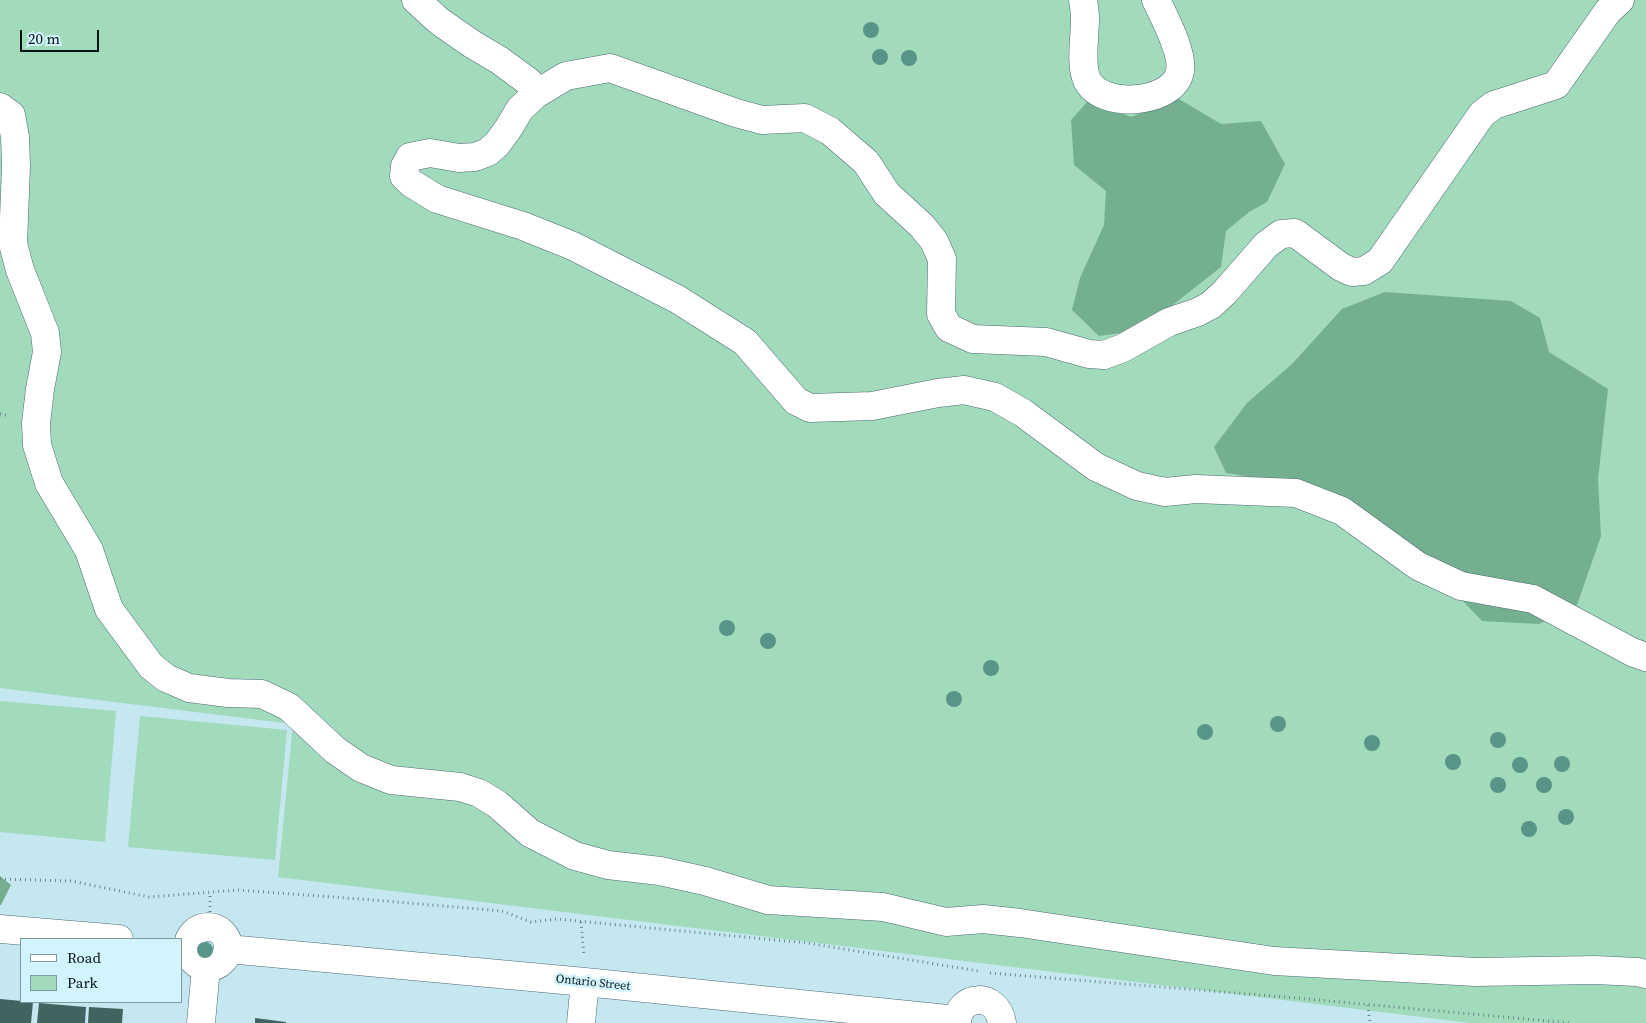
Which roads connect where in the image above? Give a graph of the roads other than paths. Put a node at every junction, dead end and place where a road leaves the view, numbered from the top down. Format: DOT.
graph roads {
  1 [pos="416,0"];
  2 [pos="1084,0"];
  3 [pos="1156,0"];
  4 [pos="1620,0"];
  5 [pos="536,94"];
  6 [pos="0,107"];
  7 [pos="1646,657"];
  8 [pos="0,929"];
  9 [pos="108,938"];
  10 [pos="185,945"];
  11 [pos="228,949"];
  12 [pos="206,967"];
  13 [pos="1646,974"];
  14 [pos="586,982"];
  15 [pos="957,1021"];
  16 [pos="201,1023"];
  17 [pos="581,1023"];
  18 [pos="1002,1023"];
  1 -- 5 [label="street"];
  2 -- 3 [label="street"];
  4 -- 5 [label="street"];
  5 -- 7 [label="street"];
  6 -- 13 [label="street"];
  8 -- 9 [label="street"];
  10 -- 11 [label="street"];
  10 -- 12 [label="street"];
  11 -- 12 [label="street"];
  11 -- 14 [label="street, Ontario Street"];
  12 -- 16 [label="street"];
  14 -- 15 [label="street, Ontario Street"];
  14 -- 17 [label="street"];
  15 -- 18 [label="street"];
}
